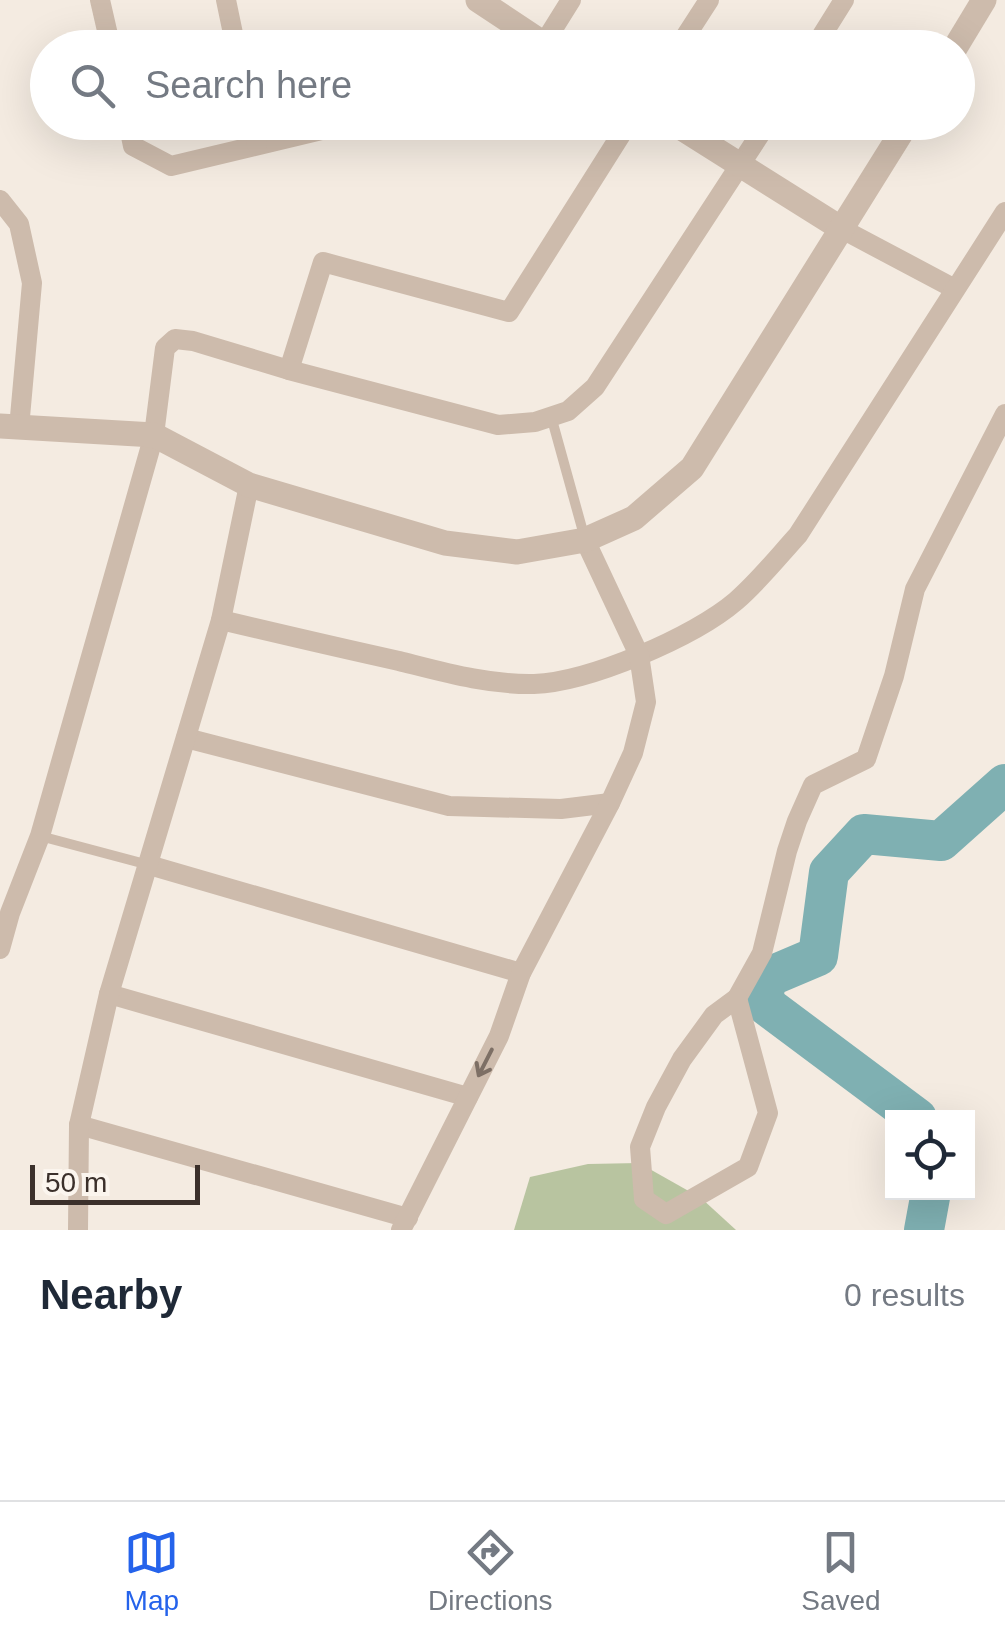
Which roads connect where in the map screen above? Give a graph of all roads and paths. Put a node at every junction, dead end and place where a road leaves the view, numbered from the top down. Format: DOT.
graph roads {
  1 [pos="100,0"];
  2 [pos="226,0"];
  3 [pos="478,0"];
  4 [pos="571,0"];
  5 [pos="709,0"];
  6 [pos="844,0"];
  7 [pos="984,0"];
  8 [pos="107,30"];
  9 [pos="232,30"];
  10 [pos="522,30"];
  11 [pos="554,30"];
  12 [pos="690,30"];
  13 [pos="825,30"];
  14 [pos="965,30"];
  15 [pos="132,140"];
  16 [pos="257,140"];
  17 [pos="279,140"];
  18 [pos="617,140"];
  19 [pos="701,140"];
  20 [pos="757,140"];
  21 [pos="897,140"];
  22 [pos="258,145"];
  23 [pos="742,165"];
  24 [pos="0,200"];
  25 [pos="1005,212"];
  26 [pos="842,229"];
  27 [pos="955,289"];
  28 [pos="290,370"];
  29 [pos="1005,414"];
  30 [pos="551,416"];
  31 [pos="9,427"];
  32 [pos="154,435"];
  33 [pos="249,486"];
  34 [pos="585,540"];
  35 [pos="221,620"];
  36 [pos="639,655"];
  37 [pos="186,738"];
  38 [pos="610,803"];
  39 [pos="40,836"];
  40 [pos="148,864"];
  41 [pos="5,911"];
  42 [pos="0,949"];
  43 [pos="521,973"];
  44 [pos="109,994"];
  45 [pos="737,998"];
  46 [pos="468,1097"];
  47 [pos="79,1125"];
  48 [pos="404,1224"];
  49 [pos="78,1230"];
  1 -- 8 [label="street"];
  2 -- 9 [label="street"];
  3 -- 10 [label="street"];
  4 -- 11 [label="street"];
  5 -- 12 [label="street"];
  6 -- 13 [label="street"];
  7 -- 14 [label="street"];
  15 -- 22 [label="street"];
  16 -- 22 [label="street"];
  17 -- 22 [label="street"];
  18 -- 28 [label="street"];
  19 -- 23 [label="street"];
  20 -- 23 [label="street"];
  21 -- 26 [label="street"];
  23 -- 26 [label="street"];
  23 -- 30 [label="street"];
  24 -- 31 [label="street"];
  25 -- 27 [label="street"];
  26 -- 27 [label="street"];
  26 -- 34 [label="street"];
  27 -- 36 [label="street"];
  28 -- 30 [label="street"];
  28 -- 32 [label="street"];
  29 -- 45 [label="street"];
  30 -- 34 [label="lane"];
  31 -- 32 [label="street"];
  32 -- 33 [label="street"];
  32 -- 39 [label="street"];
  33 -- 34 [label="street"];
  33 -- 35 [label="street"];
  34 -- 36 [label="street"];
  35 -- 36 [label="street"];
  35 -- 37 [label="street"];
  36 -- 38 [label="street"];
  37 -- 38 [label="street"];
  37 -- 40 [label="street"];
  38 -- 43 [label="street"];
  39 -- 40 [label="lane"];
  39 -- 41 [label="street"];
  40 -- 43 [label="street"];
  40 -- 44 [label="street"];
  41 -- 42 [label="street"];
  43 -- 46 [label="street, one-way"];
  44 -- 46 [label="street"];
  44 -- 47 [label="street"];
  45 -- 45 [label="street"];
  46 -- 48 [label="street"];
  47 -- 48 [label="street"];
  47 -- 49 [label="street"];
}
